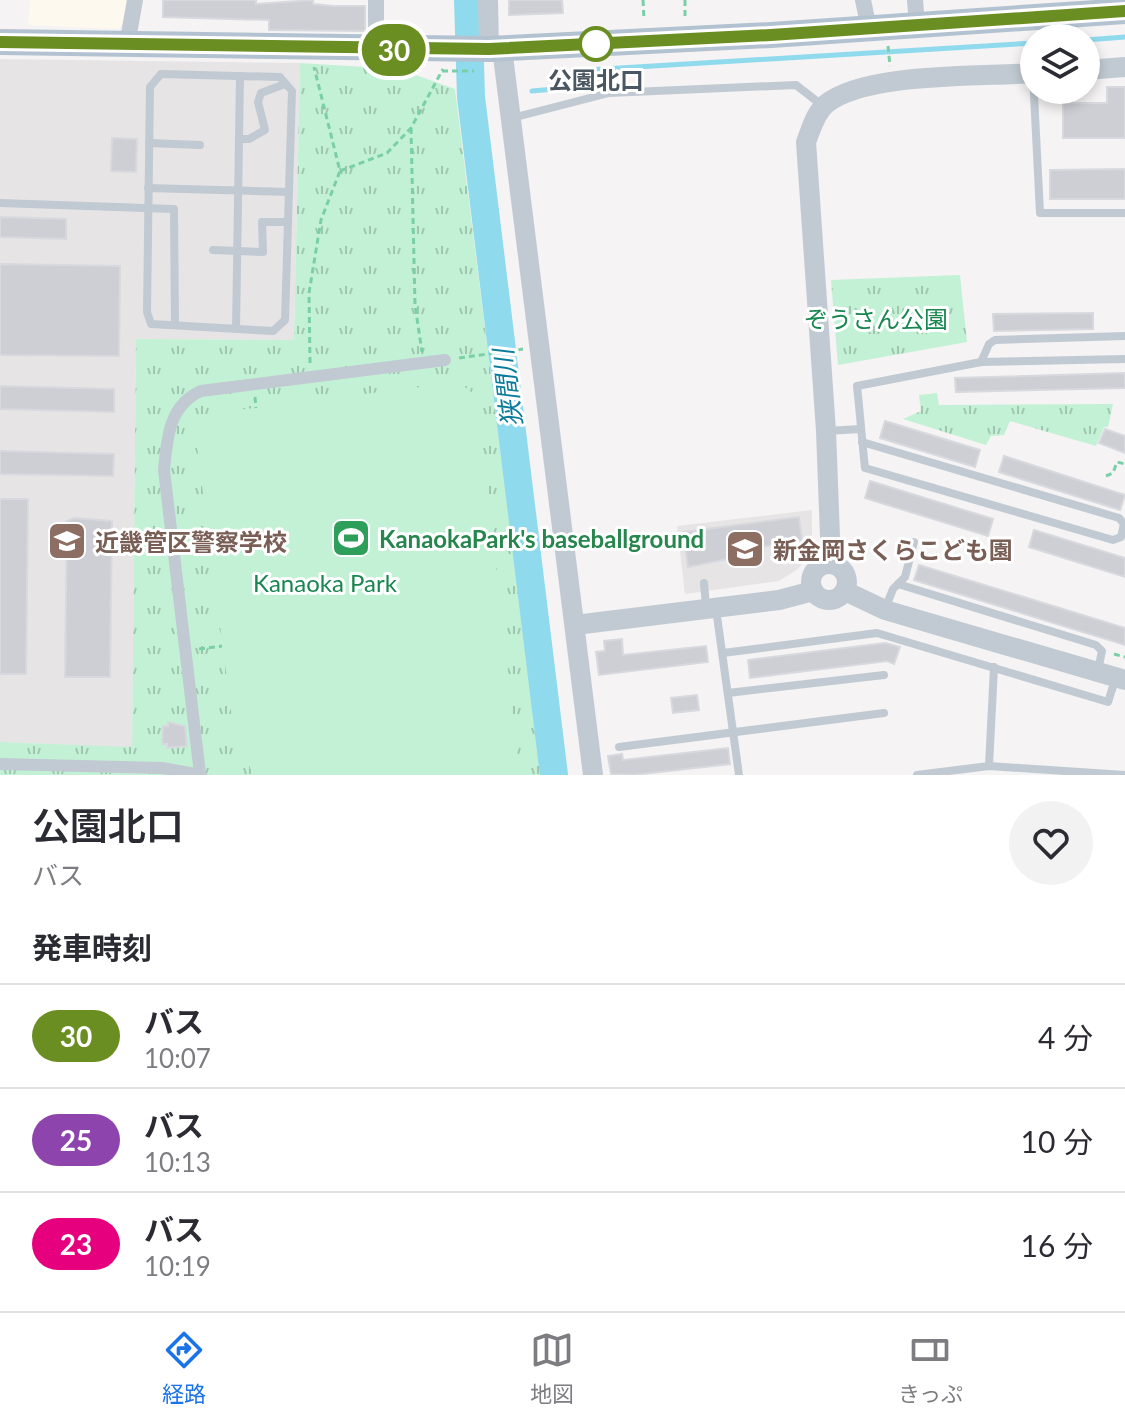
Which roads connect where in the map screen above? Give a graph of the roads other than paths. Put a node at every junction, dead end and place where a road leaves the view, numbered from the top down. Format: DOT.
graph roads {
  1 [pos="135,0"];
  2 [pos="376,0"];
  3 [pos="488,0"];
  4 [pos="863,0"];
  5 [pos="1125,11"];
  6 [pos="916,13"];
  7 [pos="878,34"];
  8 [pos="0,42"];
  9 [pos="127,45"];
  10 [pos="376,50"];
  11 [pos="474,57"];
  12 [pos="1125,67"];
  13 [pos="1100,69"];
  14 [pos="1020,74"];
  15 [pos="240,76"];
  16 [pos="285,84"];
  17 [pos="1035,104"];
  18 [pos="823,106"];
  19 [pos="512,118"];
  20 [pos="239,139"];
  21 [pos="149,143"];
  22 [pos="200,145"];
  23 [pos="148,188"];
  24 [pos="238,191"];
  25 [pos="289,192"];
  26 [pos="0,203"];
  27 [pos="148,209"];
  28 [pos="1125,213"];
  29 [pos="288,222"];
  30 [pos="213,250"];
  31 [pos="237,252"];
  32 [pos="175,325"];
  33 [pos="236,329"];
  34 [pos="1125,336"];
  35 [pos="1125,359"];
  36 [pos="445,360"];
  37 [pos="981,362"];
  38 [pos="861,429"];
  39 [pos="826,431"];
  40 [pos="862,442"];
  41 [pos="914,542"];
  42 [pos="831,563"];
  43 [pos="704,583"];
  44 [pos="898,584"];
  45 [pos="813,591"];
  46 [pos="845,591"];
  47 [pos="712,609"];
  48 [pos="885,610"];
  49 [pos="575,625"];
  50 [pos="993,641"];
  51 [pos="723,653"];
  52 [pos="989,666"];
  53 [pos="884,675"];
  54 [pos="1113,676"];
  55 [pos="728,693"];
  56 [pos="884,713"];
  57 [pos="733,732"];
  58 [pos="619,747"];
  59 [pos="0,764"];
  60 [pos="989,766"];
  61 [pos="201,775"];
  62 [pos="593,775"];
  63 [pos="739,775"];
  64 [pos="917,775"];
  65 [pos="1125,775"];
  1 -- 9 [label="street"];
  2 -- 10 [label="street"];
  3 -- 11 [label="street"];
  4 -- 7 [label="street"];
  5 -- 6 [label="main road"];
  6 -- 7 [label="main road"];
  7 -- 11 [label="main road"];
  8 -- 9 [label="main road"];
  9 -- 10 [label="main road"];
  10 -- 11 [label="main road"];
  11 -- 19 [label="street"];
  12 -- 13 [label="street"];
  14 -- 18 [label="street"];
  15 -- 16 [label="lane"];
  15 -- 20 [label="lane"];
  15 -- 21 [label="lane"];
  16 -- 20 [label="lane"];
  16 -- 25 [label="lane"];
  17 -- 28 [label="lane"];
  18 -- 19 [label="lane"];
  18 -- 39 [label="street"];
  19 -- 49 [label="street"];
  20 -- 24 [label="lane"];
  21 -- 22 [label="lane"];
  21 -- 23 [label="lane"];
  23 -- 24 [label="lane"];
  23 -- 27 [label="lane"];
  24 -- 25 [label="lane"];
  24 -- 31 [label="lane"];
  25 -- 29 [label="lane"];
  26 -- 27 [label="lane"];
  27 -- 32 [label="lane"];
  27 -- 32 [label="lane"];
  29 -- 31 [label="lane"];
  29 -- 33 [label="lane"];
  30 -- 31 [label="lane"];
  31 -- 33 [label="lane"];
  32 -- 33 [label="lane"];
  34 -- 37 [label="lane"];
  35 -- 37 [label="lane"];
  36 -- 61 [label="street"];
  37 -- 38 [label="lane"];
  38 -- 39 [label="lane"];
  38 -- 40 [label="lane"];
  39 -- 42 [label="street"];
  40 -- 40 [label="lane"];
  41 -- 44 [label="lane"];
  42 -- 45 [label="street"];
  42 -- 46 [label="street"];
  43 -- 47 [label="lane"];
  44 -- 48 [label="lane"];
  44 -- 54 [label="lane"];
  45 -- 46 [label="street"];
  45 -- 47 [label="street"];
  46 -- 48 [label="street"];
  47 -- 49 [label="street"];
  47 -- 51 [label="lane"];
  48 -- 50 [label="street"];
  49 -- 62 [label="street"];
  50 -- 52 [label="lane"];
  50 -- 54 [label="street"];
  51 -- 52 [label="lane"];
  51 -- 55 [label="lane"];
  52 -- 54 [label="lane"];
  52 -- 60 [label="lane"];
  53 -- 55 [label="lane"];
  55 -- 57 [label="lane"];
  56 -- 57 [label="lane"];
  57 -- 58 [label="lane"];
  57 -- 63 [label="lane"];
  59 -- 61 [label="street"];
  60 -- 64 [label="lane"];
  60 -- 65 [label="lane"];
}
